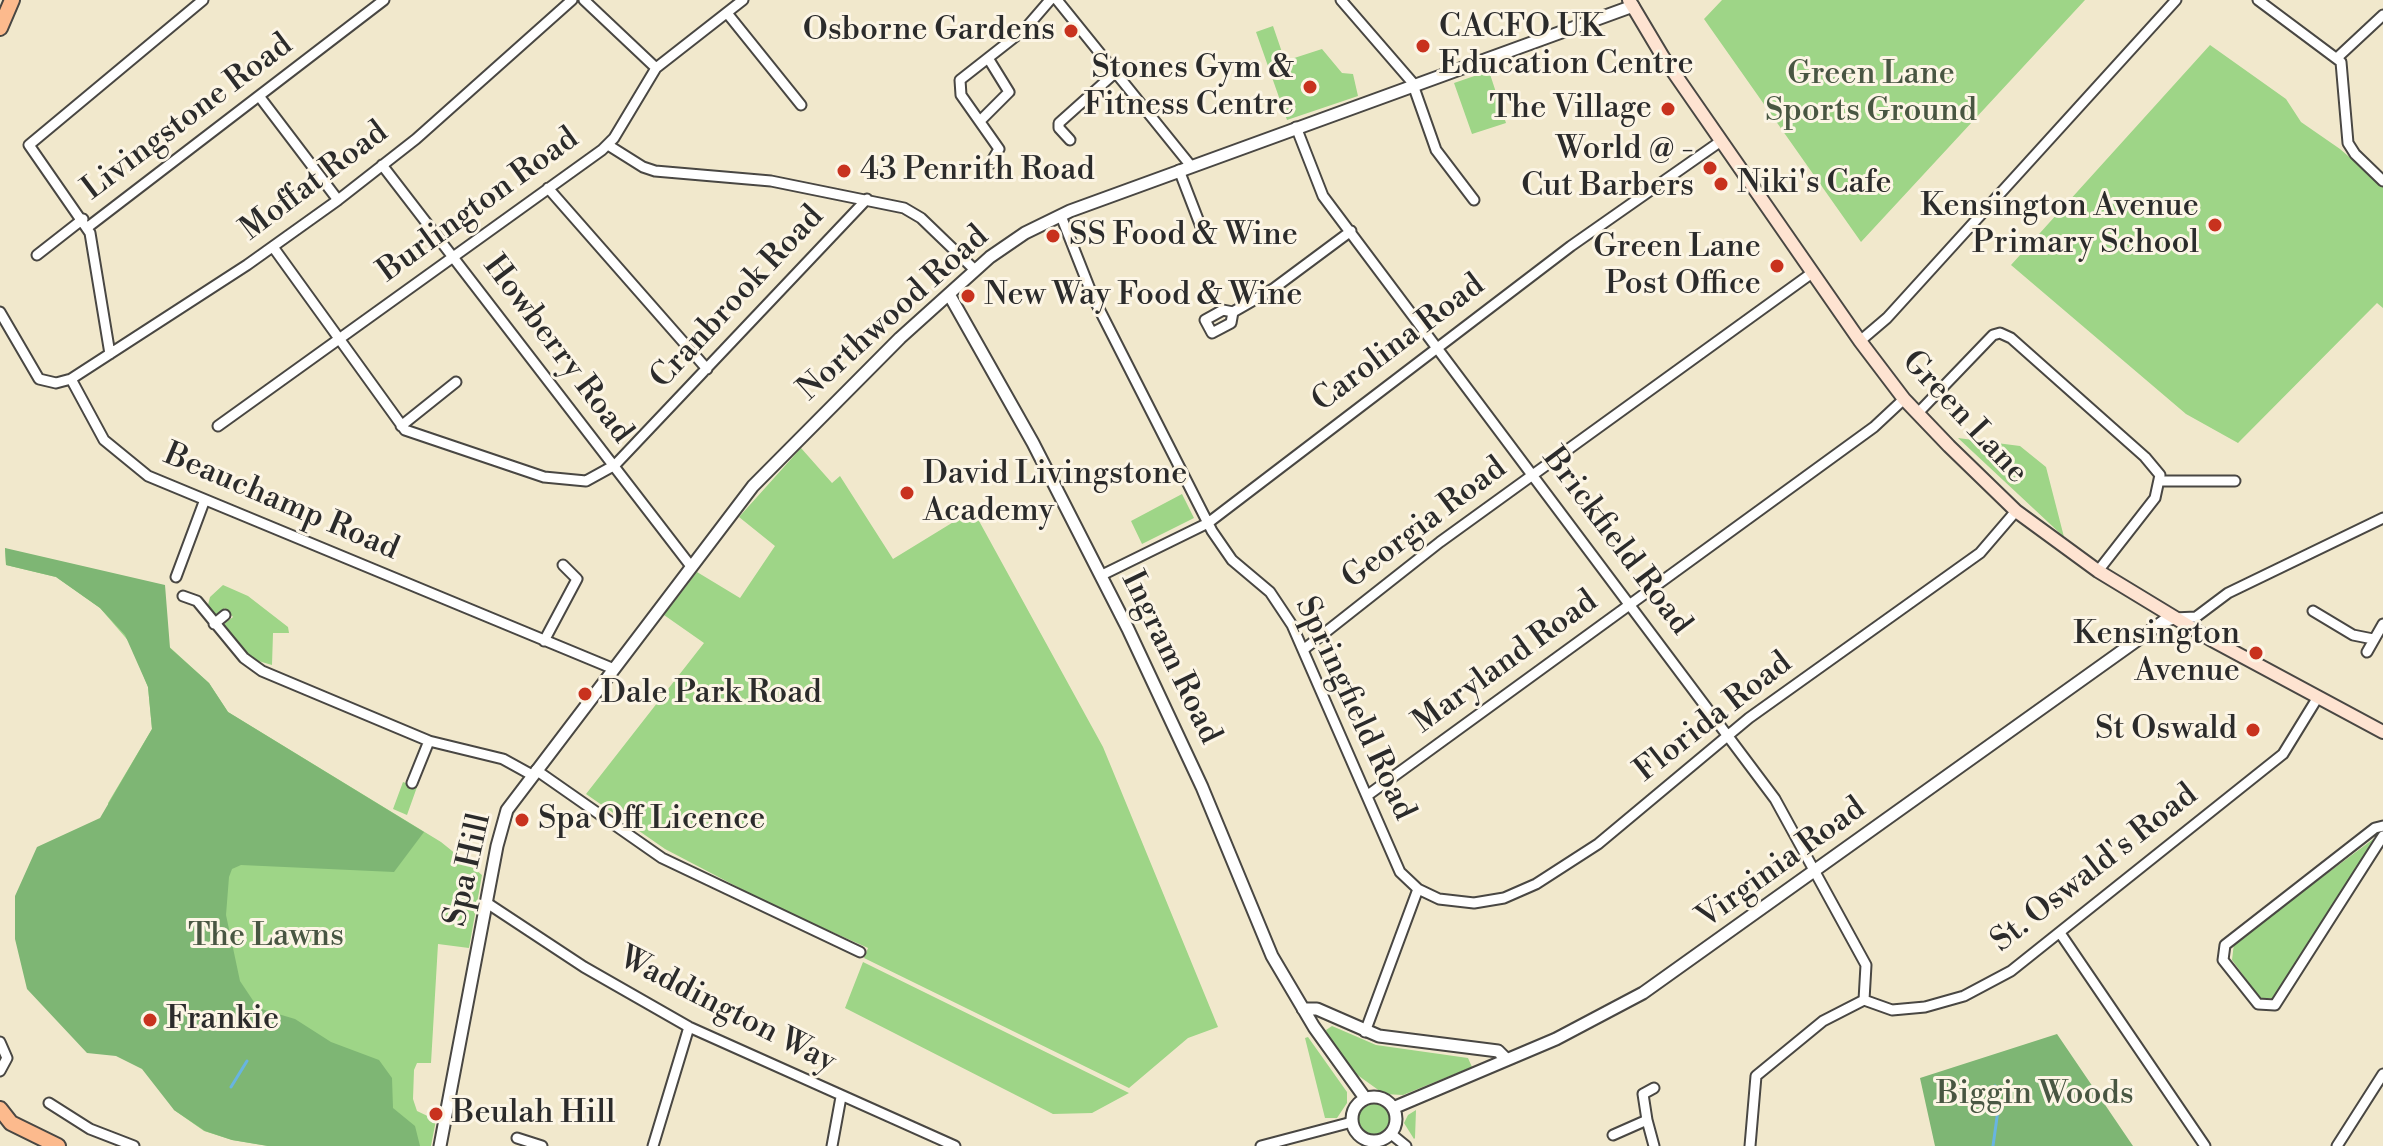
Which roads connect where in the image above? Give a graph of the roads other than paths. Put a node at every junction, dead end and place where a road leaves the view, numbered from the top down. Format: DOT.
graph roads {
  1 [pos="12,0"];
  2 [pos="203,0"];
  3 [pos="384,0"];
  4 [pos="572,0"];
  5 [pos="584,0"];
  6 [pos="743,0"];
  7 [pos="1050,0"];
  8 [pos="1057,0"];
  9 [pos="1341,0"];
  10 [pos="2176,0"];
  11 [pos="2258,0"];
  12 [pos="1634,2"];
  13 [pos="727,13"];
  14 [pos="2383,15"];
  15 [pos="0,28"];
  16 [pos="2338,57"];
  17 [pos="988,58"];
  18 [pos="656,68"];
  19 [pos="1116,72"];
  20 [pos="1412,86"];
  21 [pos="259,96"];
  22 [pos="801,105"];
  23 [pos="981,120"];
  24 [pos="1296,127"];
  25 [pos="1070,140"];
  26 [pos="1721,141"];
  27 [pos="608,145"];
  28 [pos="990,164"];
  29 [pos="382,165"];
  30 [pos="1185,168"];
  31 [pos="2383,181"];
  32 [pos="548,188"];
  33 [pos="867,199"];
  34 [pos="338,200"];
  35 [pos="1474,200"];
  36 [pos="1061,216"];
  37 [pos="85,223"];
  38 [pos="1201,227"];
  39 [pos="1351,231"];
  40 [pos="273,247"];
  41 [pos="37,255"];
  42 [pos="454,257"];
  43 [pos="975,270"];
  44 [pos="1812,273"];
  45 [pos="950,296"];
  46 [pos="0,312"];
  47 [pos="1233,312"];
  48 [pos="340,338"];
  49 [pos="1860,341"];
  50 [pos="1438,347"];
  51 [pos="110,354"];
  52 [pos="707,369"];
  53 [pos="71,379"];
  54 [pos="456,382"];
  55 [pos="1904,399"];
  56 [pos="1917,414"];
  57 [pos="218,426"];
  58 [pos="401,426"];
  59 [pos="613,467"];
  60 [pos="1534,474"];
  61 [pos="2161,481"];
  62 [pos="2235,481"];
  63 [pos="204,502"];
  64 [pos="2016,511"];
  65 [pos="2383,518"];
  66 [pos="1208,523"];
  67 [pos="563,565"];
  68 [pos="690,565"];
  69 [pos="2098,571"];
  70 [pos="1102,575"];
  71 [pos="176,577"];
  72 [pos="183,596"];
  73 [pos="1631,605"];
  74 [pos="2313,611"];
  75 [pos="225,615"];
  76 [pos="2174,618"];
  77 [pos="214,624"];
  78 [pos="2383,624"];
  79 [pos="2373,639"];
  80 [pos="544,641"];
  81 [pos="1303,650"];
  82 [pos="2367,652"];
  83 [pos="614,669"];
  84 [pos="2318,697"];
  85 [pos="2383,732"];
  86 [pos="1727,735"];
  87 [pos="429,741"];
  88 [pos="534,772"];
  89 [pos="412,783"];
  90 [pos="1368,795"];
  91 [pos="2383,826"];
  92 [pos="2383,836"];
  93 [pos="1816,871"];
  94 [pos="1418,889"];
  95 [pos="487,903"];
  96 [pos="2060,933"];
  97 [pos="860,952"];
  98 [pos="1864,1000"];
  99 [pos="1303,1009"];
  100 [pos="689,1027"];
  101 [pos="1365,1032"];
  102 [pos="0,1042"];
  103 [pos="1506,1059"];
  104 [pos="0,1071"];
  105 [pos="2383,1074"];
  106 [pos="1654,1088"];
  107 [pos="841,1097"];
  108 [pos="1365,1098"];
  109 [pos="49,1103"];
  110 [pos="1393,1108"];
  111 [pos="0,1109"];
  112 [pos="1647,1120"];
  113 [pos="1352,1122"];
  114 [pos="5,1124"];
  115 [pos="1390,1133"];
  116 [pos="1613,1135"];
  117 [pos="517,1138"];
  118 [pos="1371,1143"];
  119 [pos="58,1146"];
  120 [pos="134,1146"];
  121 [pos="440,1146"];
  122 [pos="542,1146"];
  123 [pos="653,1146"];
  124 [pos="832,1146"];
  125 [pos="955,1146"];
  126 [pos="1261,1146"];
  127 [pos="1406,1146"];
  128 [pos="1654,1146"];
  129 [pos="1750,1146"];
  130 [pos="2205,1146"];
  131 [pos="2337,1146"];
  1 -- 15 [label="main road"];
  2 -- 37 [label="street"];
  3 -- 21 [label="street, Livingstone Road"];
  4 -- 29 [label="street, Moffat Road"];
  5 -- 18 [label="street"];
  6 -- 13 [label="street, Burlington Road"];
  7 -- 17 [label="street"];
  8 -- 19 [label="street"];
  9 -- 20 [label="street"];
  10 -- 49 [label="street"];
  11 -- 16 [label="street"];
  12 -- 20 [label="street, Northwood Road"];
  12 -- 26 [label="main road, Green Lane"];
  13 -- 18 [label="street, Burlington Road"];
  13 -- 22 [label="street"];
  14 -- 16 [label="street"];
  16 -- 31 [label="street"];
  17 -- 23 [label="street"];
  17 -- 23 [label="street"];
  18 -- 27 [label="street, Burlington Road"];
  19 -- 25 [label="street"];
  19 -- 30 [label="street"];
  20 -- 24 [label="street, Northwood Road"];
  20 -- 35 [label="street"];
  21 -- 34 [label="street"];
  21 -- 37 [label="street, Livingstone Road"];
  23 -- 28 [label="street"];
  24 -- 30 [label="street, Northwood Road"];
  24 -- 39 [label="street, Brickfield Road"];
  26 -- 44 [label="main road, Green Lane"];
  26 -- 50 [label="street, Carolina Road"];
  27 -- 32 [label="street, Burlington Road"];
  27 -- 33 [label="street"];
  29 -- 34 [label="street, Moffat Road"];
  29 -- 42 [label="street, Howberry Road"];
  30 -- 36 [label="street, Northwood Road"];
  30 -- 38 [label="street"];
  32 -- 42 [label="street, Burlington Road"];
  32 -- 52 [label="street"];
  33 -- 43 [label="street"];
  33 -- 52 [label="street, Cranbrook Road"];
  34 -- 40 [label="street, Moffat Road"];
  36 -- 43 [label="street, Northwood Road"];
  36 -- 66 [label="street, Springfield Road"];
  37 -- 41 [label="street"];
  37 -- 51 [label="street, Livingstone Road"];
  39 -- 47 [label="street"];
  39 -- 50 [label="street, Brickfield Road"];
  40 -- 48 [label="street"];
  40 -- 51 [label="street, Moffat Road"];
  42 -- 48 [label="street, Burlington Road"];
  42 -- 59 [label="street, Howberry Road"];
  43 -- 45 [label="street, Northwood Road"];
  44 -- 49 [label="main road, Green Lane"];
  44 -- 60 [label="street, Georgia Road"];
  45 -- 68 [label="street, Northwood Road"];
  45 -- 70 [label="street, Ingram Road"];
  46 -- 53 [label="street"];
  48 -- 57 [label="street, Burlington Road"];
  48 -- 58 [label="street"];
  49 -- 55 [label="main road, Green Lane"];
  50 -- 60 [label="street, Brickfield Road"];
  50 -- 66 [label="street, Carolina Road"];
  51 -- 53 [label="street, Moffat Road"];
  52 -- 59 [label="street, Cranbrook Road"];
  53 -- 63 [label="street, Beauchamp Road"];
  54 -- 58 [label="street"];
  55 -- 56 [label="main road, Green Lane"];
  55 -- 73 [label="street, Maryland Road"];
  56 -- 61 [label="street"];
  56 -- 64 [label="main road, Green Lane"];
  58 -- 59 [label="street"];
  59 -- 68 [label="street, Howberry Road"];
  60 -- 73 [label="street, Brickfield Road"];
  60 -- 81 [label="street, Georgia Road"];
  61 -- 62 [label="street"];
  61 -- 69 [label="street"];
  63 -- 71 [label="street"];
  63 -- 80 [label="street, Beauchamp Road"];
  64 -- 69 [label="main road, Green Lane"];
  64 -- 86 [label="street, Florida Road"];
  65 -- 76 [label="street"];
  66 -- 70 [label="street, Carolina Road"];
  66 -- 81 [label="street, Springfield Road"];
  67 -- 80 [label="street"];
  68 -- 83 [label="street, Spa Hill"];
  69 -- 76 [label="main road, Green Lane"];
  70 -- 99 [label="street, Ingram Road"];
  72 -- 77 [label="street"];
  73 -- 86 [label="street, Brickfield Road"];
  73 -- 90 [label="street, Maryland Road"];
  74 -- 79 [label="street"];
  75 -- 77 [label="street"];
  76 -- 84 [label="main road, Green Lane"];
  76 -- 93 [label="street, Virginia Road"];
  77 -- 87 [label="street"];
  78 -- 79 [label="street"];
  79 -- 82 [label="street"];
  80 -- 83 [label="street, Beauchamp Road"];
  81 -- 90 [label="street, Springfield Road"];
  83 -- 88 [label="street, Spa Hill"];
  84 -- 85 [label="main road, Green Lane"];
  84 -- 96 [label="street, St. Oswald's Road"];
  86 -- 93 [label="street, Brickfield Road"];
  86 -- 94 [label="street, Florida Road"];
  87 -- 88 [label="street"];
  87 -- 89 [label="street"];
  88 -- 95 [label="street, Spa Hill"];
  88 -- 97 [label="street"];
  90 -- 94 [label="street, Springfield Road"];
  91 -- 92 [label="street"];
  93 -- 98 [label="street, Brickfield Road"];
  93 -- 103 [label="street, Virginia Road"];
  94 -- 101 [label="street"];
  95 -- 100 [label="street, Waddington Way"];
  95 -- 121 [label="street, Spa Hill"];
  96 -- 98 [label="street, St. Oswald's Road"];
  96 -- 130 [label="street"];
  98 -- 129 [label="street"];
  99 -- 101 [label="street"];
  99 -- 108 [label="street, Ingram Road"];
  100 -- 107 [label="street, Waddington Way"];
  100 -- 123 [label="street"];
  101 -- 103 [label="street"];
  102 -- 104 [label="street"];
  103 -- 110 [label="street, Virginia Road"];
  105 -- 131 [label="street"];
  106 -- 112 [label="street"];
  107 -- 124 [label="street"];
  107 -- 125 [label="street, Waddington Way"];
  108 -- 110 [label="street"];
  108 -- 113 [label="street"];
  109 -- 120 [label="street"];
  110 -- 115 [label="street"];
  111 -- 114 [label="main road"];
  112 -- 116 [label="street"];
  112 -- 128 [label="street"];
  113 -- 118 [label="street"];
  113 -- 126 [label="street"];
  114 -- 119 [label="main road"];
  115 -- 118 [label="street"];
  115 -- 127 [label="street"];
  117 -- 122 [label="street"];
}
